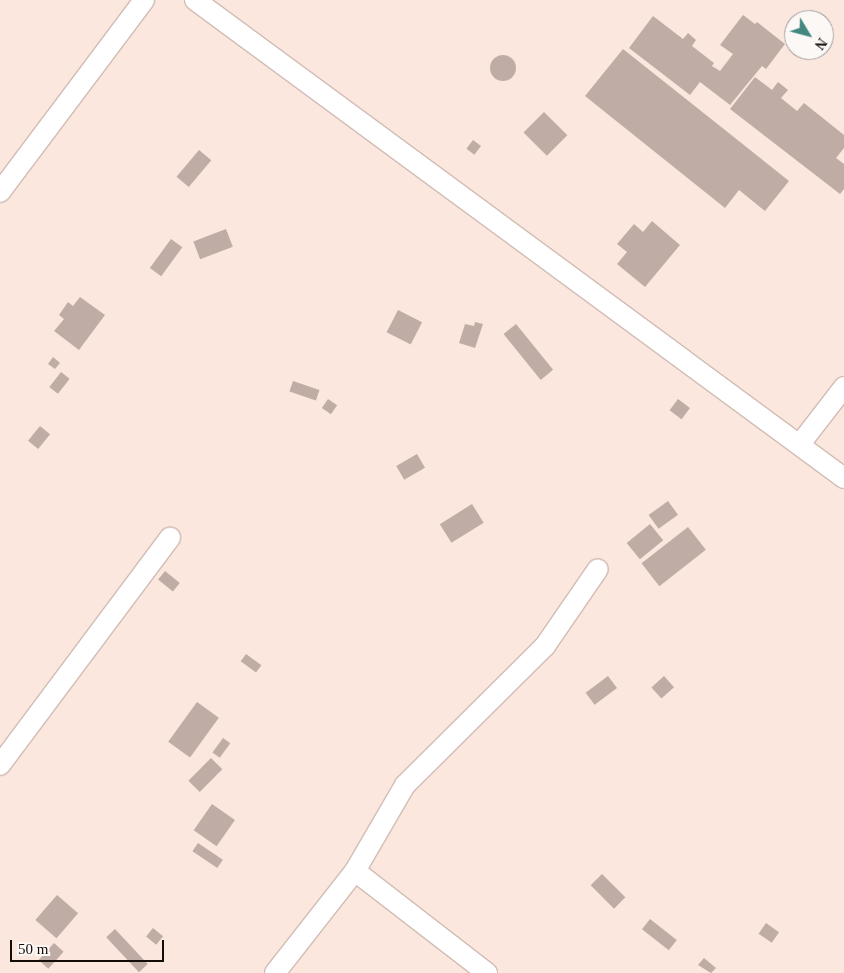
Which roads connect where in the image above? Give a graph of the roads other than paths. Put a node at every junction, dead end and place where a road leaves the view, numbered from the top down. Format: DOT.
graph roads {
  1 [pos="144,0"];
  2 [pos="195,0"];
  3 [pos="0,192"];
  4 [pos="844,387"];
  5 [pos="800,444"];
  6 [pos="844,478"];
  7 [pos="170,538"];
  8 [pos="598,569"];
  9 [pos="0,765"];
  10 [pos="355,871"];
  11 [pos="275,973"];
  12 [pos="487,973"];
  1 -- 3 [label="street"];
  2 -- 5 [label="street"];
  4 -- 5 [label="street"];
  5 -- 6 [label="street"];
  7 -- 9 [label="street"];
  8 -- 10 [label="street"];
  10 -- 11 [label="street"];
  10 -- 12 [label="street"];
}
